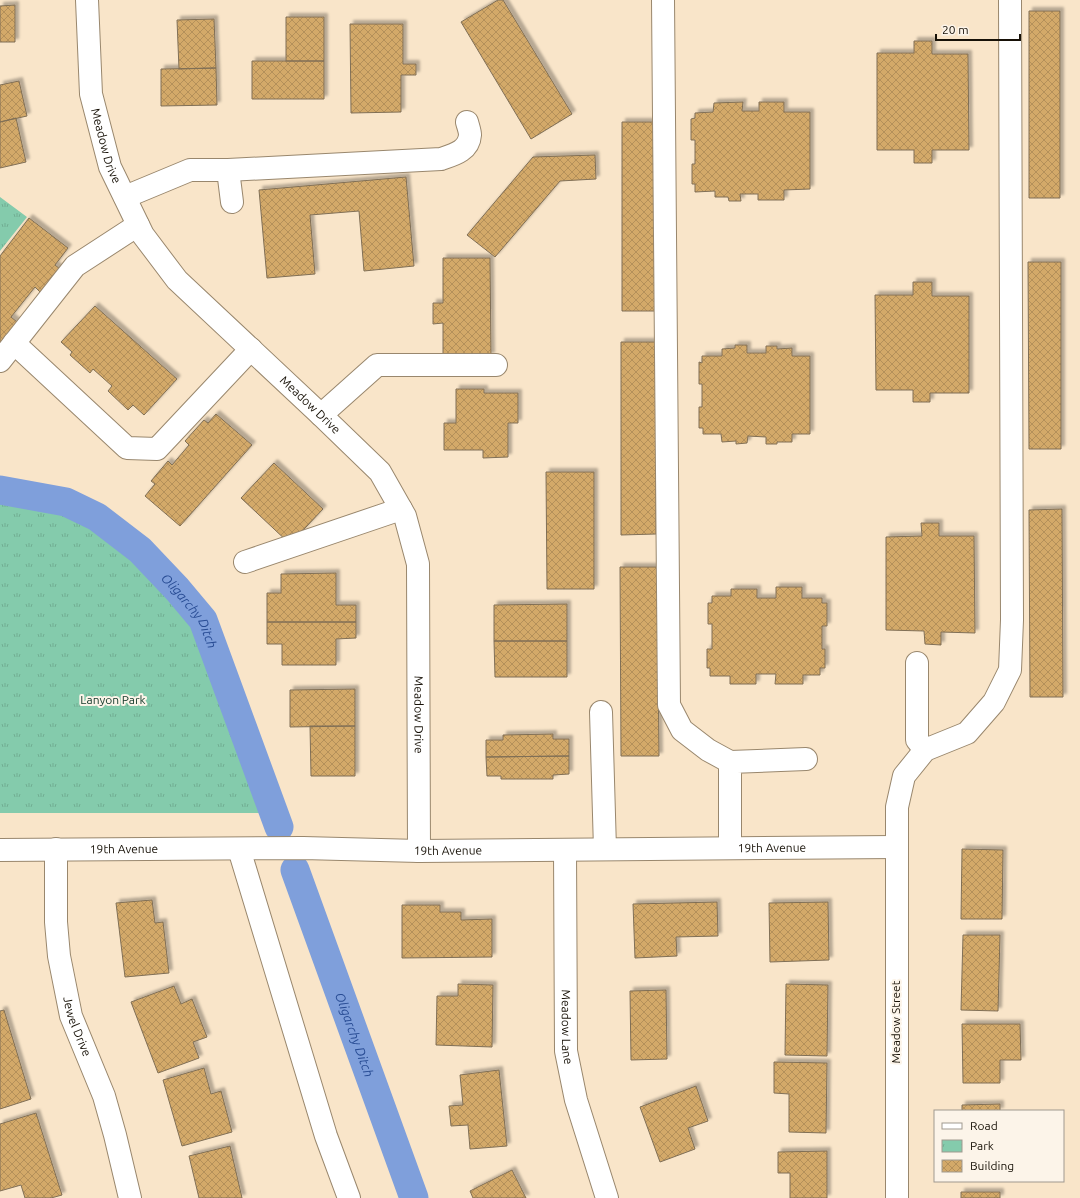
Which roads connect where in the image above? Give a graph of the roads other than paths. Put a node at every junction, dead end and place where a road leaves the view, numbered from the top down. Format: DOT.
graph roads {
  1 [pos="87,0"];
  2 [pos="663,0"];
  3 [pos="1010,0"];
  4 [pos="467,122"];
  5 [pos="228,170"];
  6 [pos="125,197"];
  7 [pos="232,202"];
  8 [pos="138,225"];
  9 [pos="14,343"];
  10 [pos="251,348"];
  11 [pos="0,361"];
  12 [pos="496,365"];
  13 [pos="322,415"];
  14 [pos="401,510"];
  15 [pos="245,562"];
  16 [pos="917,663"];
  17 [pos="601,712"];
  18 [pos="925,750"];
  19 [pos="806,759"];
  20 [pos="730,762"];
  21 [pos="896,847"];
  22 [pos="239,848"];
  23 [pos="730,848"];
  24 [pos="0,850"];
  25 [pos="56,850"];
  26 [pos="565,850"];
  27 [pos="605,850"];
  28 [pos="419,851"];
  29 [pos="130,1198"];
  30 [pos="349,1198"];
  31 [pos="608,1198"];
  32 [pos="897,1198"];
  1 -- 6 [label="street, Meadow Drive"];
  2 -- 20 [label="street"];
  3 -- 18 [label="street"];
  4 -- 5 [label="street"];
  5 -- 6 [label="street"];
  5 -- 7 [label="street"];
  6 -- 8 [label="street, Meadow Drive"];
  8 -- 9 [label="street"];
  8 -- 10 [label="street, Meadow Drive"];
  9 -- 10 [label="street"];
  9 -- 11 [label="street"];
  10 -- 13 [label="street, Meadow Drive"];
  12 -- 13 [label="street"];
  13 -- 14 [label="street, Meadow Drive"];
  14 -- 15 [label="street"];
  14 -- 28 [label="street, Meadow Drive"];
  16 -- 18 [label="street"];
  17 -- 27 [label="street"];
  18 -- 21 [label="street, Meadow Street"];
  19 -- 20 [label="street"];
  20 -- 23 [label="street"];
  21 -- 23 [label="street, 19th Avenue"];
  21 -- 32 [label="street, Meadow Street"];
  22 -- 25 [label="street, 19th Avenue"];
  22 -- 28 [label="street, 19th Avenue"];
  22 -- 30 [label="street"];
  23 -- 27 [label="street, 19th Avenue"];
  24 -- 25 [label="street, 19th Avenue"];
  25 -- 29 [label="street, Jewel Drive"];
  26 -- 27 [label="street, 19th Avenue"];
  26 -- 28 [label="street, 19th Avenue"];
  26 -- 31 [label="street, Meadow Lane"];
}
